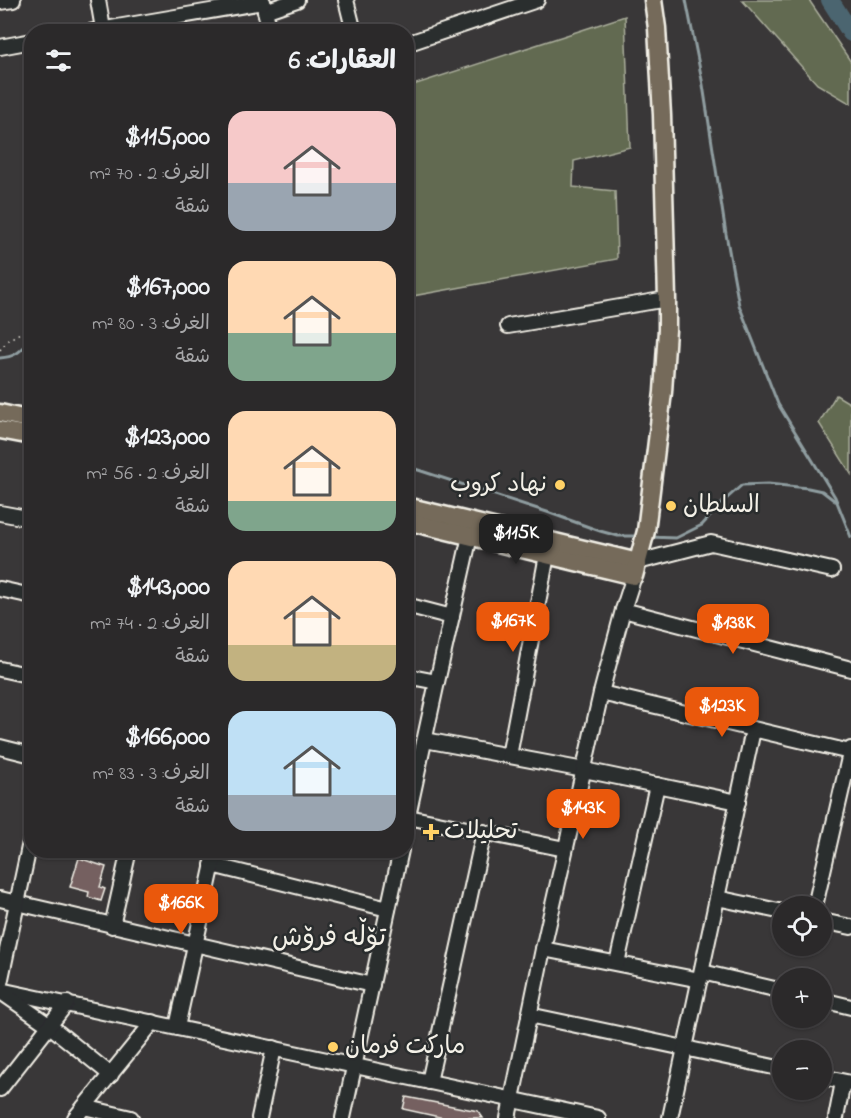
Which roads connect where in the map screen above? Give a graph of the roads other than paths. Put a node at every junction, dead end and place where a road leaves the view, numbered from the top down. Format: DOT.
graph roads {
  1 [pos="13,0"];
  2 [pos="98,0"];
  3 [pos="297,0"];
  4 [pos="346,0"];
  5 [pos="537,0"];
  6 [pos="653,0"];
  7 [pos="0,2"];
  8 [pos="263,4"];
  9 [pos="102,24"];
  10 [pos="135,24"];
  11 [pos="268,24"];
  12 [pos="352,24"];
  13 [pos="414,41"];
  14 [pos="24,42"];
  15 [pos="0,47"];
  16 [pos="668,299"];
  17 [pos="508,326"];
  18 [pos="0,413"];
  19 [pos="24,418"];
  20 [pos="0,430"];
  21 [pos="24,434"];
  22 [pos="414,508"];
  23 [pos="0,513"];
  24 [pos="24,518"];
  25 [pos="414,523"];
  26 [pos="470,536"];
  27 [pos="556,552"];
  28 [pos="636,569"];
  29 [pos="832,570"];
  30 [pos="0,590"];
  31 [pos="24,594"];
  32 [pos="414,607"];
  33 [pos="623,610"];
  34 [pos="452,617"];
  35 [pos="0,669"];
  36 [pos="851,669"];
  37 [pos="24,674"];
  38 [pos="414,678"];
  39 [pos="436,682"];
  40 [pos="601,693"];
  41 [pos="753,730"];
  42 [pos="425,740"];
  43 [pos="0,747"];
  44 [pos="851,750"];
  45 [pos="24,753"];
  46 [pos="509,756"];
  47 [pos="414,758"];
  48 [pos="584,770"];
  49 [pos="657,785"];
  50 [pos="738,802"];
  51 [pos="414,822"];
  52 [pos="484,832"];
  53 [pos="565,849"];
  54 [pos="27,858"];
  55 [pos="127,858"];
  56 [pos="214,858"];
  57 [pos="399,858"];
  58 [pos="212,865"];
  59 [pos="817,896"];
  60 [pos="717,898"];
  61 [pos="0,899"];
  62 [pos="17,903"];
  63 [pos="388,909"];
  64 [pos="772,910"];
  65 [pos="832,923"];
  66 [pos="112,926"];
  67 [pos="851,927"];
  68 [pos="195,945"];
  69 [pos="543,949"];
  70 [pos="617,963"];
  71 [pos="701,976"];
  72 [pos="0,983"];
  73 [pos="372,985"];
  74 [pos="772,989"];
  75 [pos="0,991"];
  76 [pos="832,1002"];
  77 [pos="67,1003"];
  78 [pos="851,1007"];
  79 [pos="529,1015"];
  80 [pos="153,1022"];
  81 [pos="50,1026"];
  82 [pos="177,1027"];
  83 [pos="274,1048"];
  84 [pos="685,1048"];
  85 [pos="354,1065"];
  86 [pos="772,1067"];
  87 [pos="111,1075"];
  88 [pos="832,1079"];
  89 [pos="429,1082"];
  90 [pos="847,1082"];
  91 [pos="0,1089"];
  92 [pos="512,1099"];
  93 [pos="80,1112"];
  94 [pos="562,1114"];
  95 [pos="131,1118"];
  96 [pos="259,1118"];
  97 [pos="343,1118"];
  98 [pos="508,1118"];
  99 [pos="598,1118"];
  100 [pos="670,1118"];
  101 [pos="836,1118"];
  1 -- 7 [label="street"];
  2 -- 9 [label="street"];
  3 -- 8 [label="street"];
  4 -- 12 [label="street"];
  5 -- 13 [label="street"];
  6 -- 16 [label="main road"];
  8 -- 10 [label="street"];
  8 -- 11 [label="street"];
  14 -- 15 [label="street"];
  16 -- 17 [label="street"];
  16 -- 28 [label="main road"];
  18 -- 19 [label="main road"];
  20 -- 21 [label="main road"];
  22 -- 27 [label="main road"];
  23 -- 24 [label="street"];
  25 -- 26 [label="main road"];
  26 -- 27 [label="main road"];
  26 -- 34 [label="street"];
  27 -- 28 [label="main road"];
  27 -- 46 [label="street"];
  28 -- 29 [label="street"];
  28 -- 33 [label="street"];
  30 -- 31 [label="street"];
  32 -- 34 [label="street"];
  33 -- 36 [label="street"];
  33 -- 40 [label="street"];
  34 -- 39 [label="street"];
  35 -- 37 [label="street"];
  38 -- 39 [label="street"];
  39 -- 42 [label="street"];
  40 -- 41 [label="street"];
  40 -- 48 [label="street"];
  41 -- 44 [label="street"];
  41 -- 50 [label="street"];
  42 -- 46 [label="street"];
  42 -- 47 [label="street"];
  43 -- 45 [label="street"];
  44 -- 59 [label="street"];
  46 -- 48 [label="street"];
  48 -- 49 [label="street"];
  48 -- 53 [label="street"];
  49 -- 50 [label="street"];
  49 -- 70 [label="street"];
  50 -- 60 [label="street"];
  51 -- 52 [label="street"];
  52 -- 53 [label="street"];
  52 -- 89 [label="street"];
  53 -- 69 [label="street"];
  54 -- 62 [label="street"];
  55 -- 66 [label="street"];
  56 -- 58 [label="street"];
  57 -- 63 [label="street"];
  58 -- 63 [label="street"];
  58 -- 68 [label="street"];
  60 -- 64 [label="street"];
  60 -- 71 [label="street"];
  61 -- 62 [label="street"];
  62 -- 66 [label="street"];
  62 -- 72 [label="street"];
  63 -- 73 [label="street"];
  65 -- 67 [label="street"];
  66 -- 68 [label="street"];
  68 -- 73 [label="street"];
  68 -- 82 [label="street"];
  69 -- 70 [label="street"];
  69 -- 79 [label="street"];
  70 -- 71 [label="street"];
  71 -- 74 [label="street"];
  71 -- 84 [label="street"];
  73 -- 85 [label="street"];
  75 -- 77 [label="street"];
  75 -- 81 [label="street"];
  76 -- 78 [label="street"];
  77 -- 80 [label="street"];
  77 -- 81 [label="street"];
  79 -- 84 [label="street"];
  79 -- 92 [label="street"];
  80 -- 82 [label="street"];
  80 -- 87 [label="street"];
  81 -- 87 [label="street"];
  81 -- 91 [label="street"];
  82 -- 83 [label="street"];
  83 -- 85 [label="street"];
  83 -- 96 [label="street"];
  84 -- 86 [label="street"];
  84 -- 100 [label="street"];
  85 -- 89 [label="street"];
  85 -- 97 [label="street"];
  87 -- 93 [label="street"];
  88 -- 90 [label="street"];
  89 -- 92 [label="street"];
  90 -- 101 [label="street"];
  92 -- 94 [label="street"];
  92 -- 98 [label="street"];
  93 -- 95 [label="street"];
  94 -- 99 [label="street"];
}
